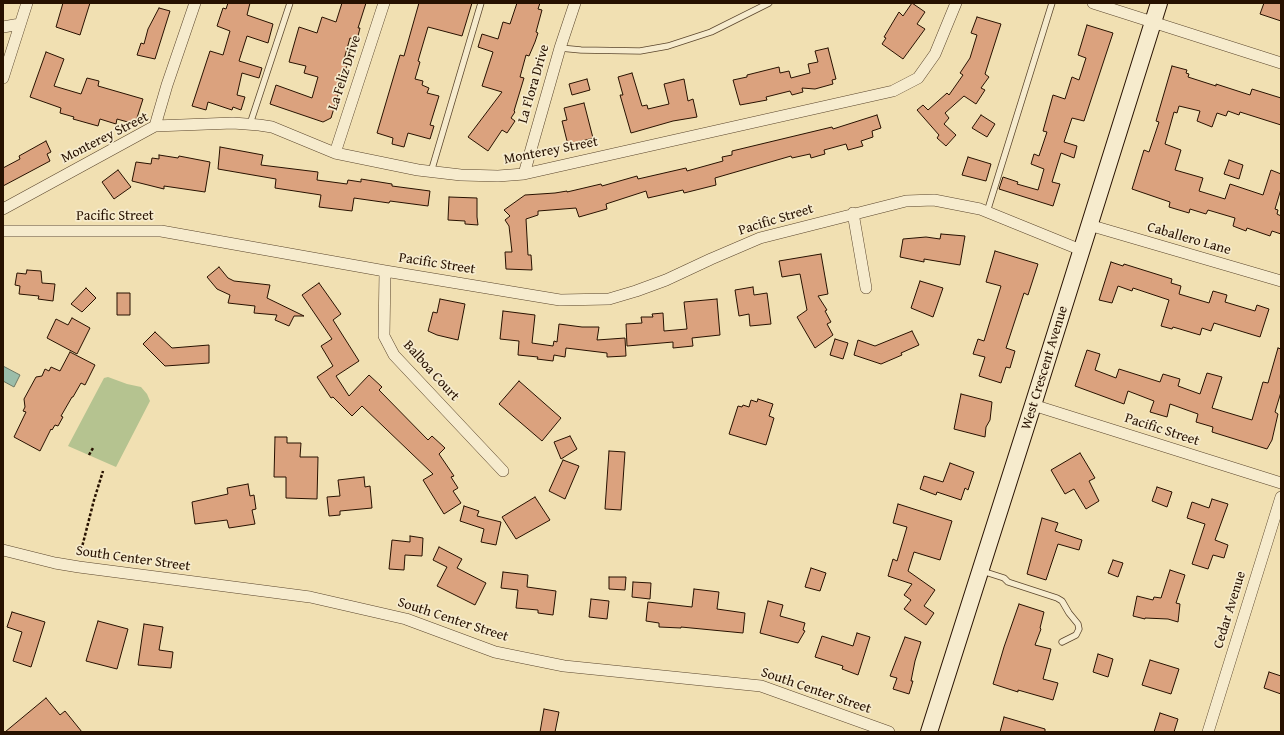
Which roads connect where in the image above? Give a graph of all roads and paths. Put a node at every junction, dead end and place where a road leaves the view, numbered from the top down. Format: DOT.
graph roads {
  1 [pos="27,3"];
  2 [pos="195,3"];
  3 [pos="290,3"];
  4 [pos="384,3"];
  5 [pos="481,3"];
  6 [pos="575,3"];
  7 [pos="769,3"];
  8 [pos="956,3"];
  9 [pos="1052,3"];
  10 [pos="1092,3"];
  11 [pos="1159,3"];
  12 [pos="1153,22"];
  13 [pos="20,24"];
  14 [pos="3,27"];
  15 [pos="560,48"];
  16 [pos="1281,63"];
  17 [pos="3,78"];
  18 [pos="250,124"];
  19 [pos="155,126"];
  20 [pos="335,153"];
  21 [pos="431,172"];
  22 [pos="524,174"];
  23 [pos="3,209"];
  24 [pos="987,212"];
  25 [pos="853,213"];
  26 [pos="1089,225"];
  27 [pos="3,231"];
  28 [pos="1082,250"];
  29 [pos="385,271"];
  30 [pos="1281,281"];
  31 [pos="866,288"];
  32 [pos="1033,405"];
  33 [pos="93,448"];
  34 [pos="89,455"];
  35 [pos="103,471"];
  36 [pos="504,471"];
  37 [pos="1281,483"];
  38 [pos="1281,497"];
  39 [pos="3,550"];
  40 [pos="80,556"];
  41 [pos="980,570"];
  42 [pos="1062,642"];
  43 [pos="889,732"];
  44 [pos="929,732"];
  45 [pos="1208,732"];
  1 -- 13 [label="street"];
  2 -- 19 [label="street"];
  3 -- 18 [label="lane"];
  4 -- 20 [label="street, La Feliz Drive"];
  5 -- 21 [label="lane"];
  6 -- 15 [label="street, La Flora Drive"];
  7 -- 15 [label="lane"];
  8 -- 22 [label="street, Monterey Street"];
  9 -- 24 [label="lane"];
  10 -- 12 [label="street"];
  11 -- 12 [label="street, West Crescent Avenue"];
  12 -- 16 [label="street"];
  12 -- 26 [label="street, West Crescent Avenue"];
  13 -- 14 [label="street"];
  13 -- 17 [label="street"];
  15 -- 22 [label="street, La Flora Drive"];
  18 -- 19 [label="street, Monterey Street"];
  18 -- 20 [label="street, Monterey Street"];
  19 -- 23 [label="street, Monterey Street"];
  20 -- 21 [label="street, Monterey Street"];
  21 -- 22 [label="street, Monterey Street"];
  24 -- 25 [label="street, Pacific Street"];
  24 -- 28 [label="street, Pacific Street"];
  25 -- 29 [label="street, Pacific Street"];
  25 -- 31 [label="street"];
  26 -- 28 [label="street, West Crescent Avenue"];
  26 -- 30 [label="street, Caballero Lane"];
  27 -- 29 [label="street, Pacific Street"];
  28 -- 32 [label="street, West Crescent Avenue"];
  29 -- 36 [label="street, Balboa Court"];
  32 -- 37 [label="street, Pacific Street"];
  32 -- 41 [label="street, West Crescent Avenue"];
  33 -- 34 [label="path"];
  35 -- 40 [label="path"];
  38 -- 45 [label="street, Cedar Avenue"];
  39 -- 43 [label="street, South Center Street"];
  41 -- 42 [label="lane"];
  41 -- 44 [label="street, West Crescent Avenue"];
}
